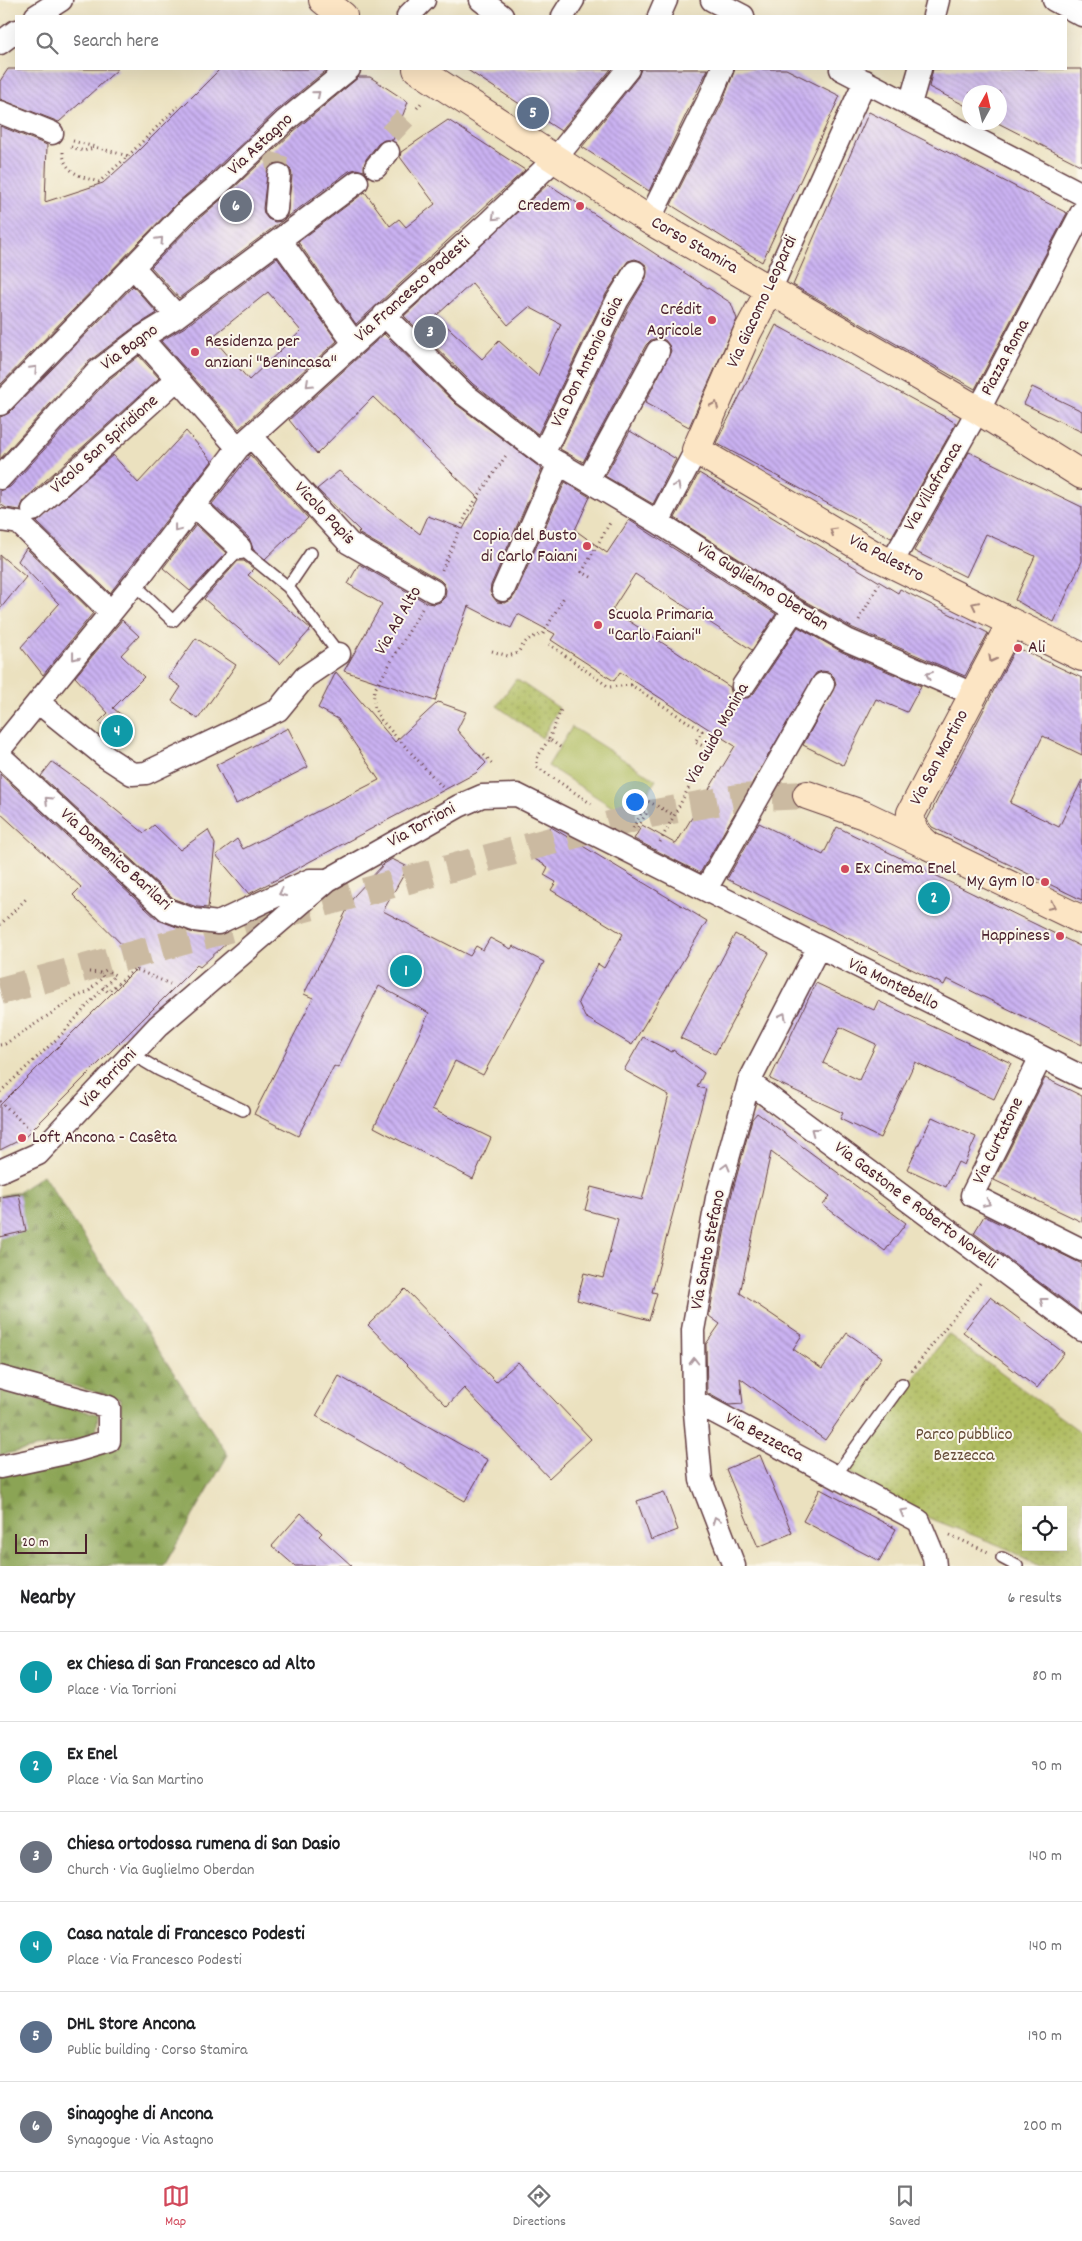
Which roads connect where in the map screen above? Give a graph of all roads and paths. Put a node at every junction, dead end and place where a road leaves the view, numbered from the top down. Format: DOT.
graph roads {
  1 [pos="61,0"];
  2 [pos="322,0"];
  3 [pos="424,0"];
  4 [pos="481,0"];
  5 [pos="573,0"];
  6 [pos="712,0"];
  7 [pos="938,0"];
  8 [pos="1054,0"];
  9 [pos="744,12"];
  10 [pos="38,15"];
  11 [pos="342,15"];
  12 [pos="409,15"];
  13 [pos="501,15"];
  14 [pos="564,15"];
  15 [pos="934,15"];
  16 [pos="1082,15"];
  17 [pos="15,32"];
  18 [pos="0,43"];
  19 [pos="348,70"];
  20 [pos="419,70"];
  21 [pos="627,70"];
  22 [pos="722,70"];
  23 [pos="843,70"];
  24 [pos="920,70"];
  25 [pos="865,81"];
  26 [pos="910,104"];
  27 [pos="178,106"];
  28 [pos="0,112"];
  29 [pos="52,132"];
  30 [pos="73,141"];
  31 [pos="93,148"];
  32 [pos="128,156"];
  33 [pos="555,159"];
  34 [pos="279,175"];
  35 [pos="357,182"];
  36 [pos="276,209"];
  37 [pos="1080,210"];
  38 [pos="649,220"];
  39 [pos="288,232"];
  40 [pos="134,268"];
  41 [pos="635,272"];
  42 [pos="770,290"];
  43 [pos="384,315"];
  44 [pos="177,316"];
  45 [pos="141,338"];
  46 [pos="354,343"];
  47 [pos="658,351"];
  48 [pos="176,380"];
  49 [pos="0,404"];
  50 [pos="978,410"];
  51 [pos="519,437"];
  52 [pos="245,443"];
  53 [pos="696,450"];
  54 [pos="551,459"];
  55 [pos="1082,475"];
  56 [pos="0,478"];
  57 [pos="588,480"];
  58 [pos="622,500"];
  59 [pos="195,506"];
  60 [pos="19,517"];
  61 [pos="658,522"];
  62 [pos="240,548"];
  63 [pos="312,553"];
  64 [pos="891,564"];
  65 [pos="591,578"];
  66 [pos="134,584"];
  67 [pos="288,587"];
  68 [pos="503,590"];
  69 [pos="432,591"];
  70 [pos="564,597"];
  71 [pos="794,610"];
  72 [pos="111,612"];
  73 [pos="1011,623"];
  74 [pos="848,640"];
  75 [pos="549,644"];
  76 [pos="492,651"];
  77 [pos="339,654"];
  78 [pos="1082,657"];
  79 [pos="634,680"];
  80 [pos="823,684"];
  81 [pos="631,685"];
  82 [pos="743,686"];
  83 [pos="973,694"];
  84 [pos="39,703"];
  85 [pos="561,710"];
  86 [pos="549,739"];
  87 [pos="560,748"];
  88 [pos="0,749"];
  89 [pos="709,749"];
  90 [pos="0,756"];
  91 [pos="480,756"];
  92 [pos="492,764"];
  93 [pos="644,799"];
  94 [pos="459,806"];
  95 [pos="595,806"];
  96 [pos="911,813"];
  97 [pos="674,815"];
  98 [pos="626,826"];
  99 [pos="632,838"];
  100 [pos="929,846"];
  101 [pos="649,862"];
  102 [pos="328,880"];
  103 [pos="706,889"];
  104 [pos="27,898"];
  105 [pos="1082,920"];
  106 [pos="0,925"];
  107 [pos="818,948"];
  108 [pos="89,972"];
  109 [pos="101,974"];
  110 [pos="103,987"];
  111 [pos="194,995"];
  112 [pos="0,1045"];
  113 [pos="132,1054"];
  114 [pos="1041,1057"];
  115 [pos="1082,1077"];
  116 [pos="749,1082"];
  117 [pos="0,1092"];
  118 [pos="0,1101"];
  119 [pos="242,1110"];
  120 [pos="46,1145"];
  121 [pos="0,1171"];
  122 [pos="1082,1250"];
  123 [pos="994,1264"];
  124 [pos="1082,1330"];
  125 [pos="0,1377"];
  126 [pos="902,1384"];
  127 [pos="694,1401"];
  128 [pos="0,1467"];
  129 [pos="835,1476"];
  130 [pos="919,1521"];
  131 [pos="1002,1558"];
  132 [pos="734,1566"];
  133 [pos="935,1566"];
  134 [pos="1017,1566"];
  1 -- 10 [label="street"];
  2 -- 11 [label="street"];
  3 -- 12 [label="street"];
  4 -- 13 [label="street"];
  5 -- 14 [label="street"];
  6 -- 9 [label="street"];
  7 -- 15 [label="street"];
  8 -- 16 [label="street"];
  17 -- 18 [label="street"];
  40 -- 19 [label="street, Via Astagno, one-way"];
  20 -- 33 [label="street, Corso Stamira"];
  21 -- 33 [label="street, Via Francesco Podesti"];
  22 -- 38 [label="street"];
  23 -- 25 [label="street"];
  24 -- 26 [label="street"];
  25 -- 26 [label="street"];
  25 -- 42 [label="street, Via Giacomo Leopardi"];
  26 -- 37 [label="street"];
  27 -- 32 [label="path"];
  28 -- 29 [label="street"];
  30 -- 31 [label="path"];
  31 -- 32 [label="path"];
  31 -- 32 [label="path"];
  33 -- 38 [label="street, Corso Stamira"];
  33 -- 43 [label="street, Via Francesco Podesti, one-way"];
  34 -- 36 [label="street"];
  35 -- 39 [label="street, Via Bagno"];
  37 -- 50 [label="street, Piazza Roma"];
  38 -- 42 [label="street, Corso Stamira"];
  39 -- 44 [label="street, Via Bagno"];
  39 -- 46 [label="street"];
  40 -- 44 [label="street"];
  49 -- 40 [label="street, Via Astagno, one-way"];
  41 -- 54 [label="street, Via Don Antonio Gioia"];
  42 -- 50 [label="street, Corso Stamira"];
  53 -- 42 [label="street, Via Giacomo Leopardi, one-way"];
  43 -- 46 [label="street, Via Francesco Podesti"];
  43 -- 51 [label="street, Via Guglielmo Oberdan"];
  44 -- 45 [label="street, Via Bagno"];
  45 -- 48 [label="street"];
  45 -- 56 [label="street, Via Bagno"];
  46 -- 52 [label="street, Via Francesco Podesti, one-way"];
  47 -- 57 [label="street"];
  48 -- 52 [label="street"];
  48 -- 60 [label="street, Vicolo San Spiridione"];
  50 -- 55 [label="street, Piazza Roma"];
  50 -- 64 [label="street, Via Villafranca"];
  51 -- 54 [label="street, Via Guglielmo Oberdan"];
  51 -- 69 [label="path, Via Ad Alto"];
  52 -- 59 [label="street, Via Francesco Podesti"];
  52 -- 69 [label="street, Vicolo Papis"];
  61 -- 53 [label="street, Via Giacomo Leopardi, one-way"];
  64 -- 53 [label="street, Via Palestro, one-way"];
  54 -- 57 [label="street, Via Guglielmo Oberdan"];
  54 -- 68 [label="street"];
  57 -- 58 [label="street, Via Guglielmo Oberdan"];
  58 -- 61 [label="street, Via Guglielmo Oberdan"];
  58 -- 65 [label="path"];
  59 -- 62 [label="street"];
  59 -- 66 [label="street, Via Francesco Podesti, one-way"];
  60 -- 72 [label="street"];
  61 -- 71 [label="street, Via Guglielmo Oberdan"];
  62 -- 66 [label="lane"];
  62 -- 67 [label="lane"];
  63 -- 67 [label="lane"];
  73 -- 64 [label="street, Via Palestro, one-way"];
  64 -- 74 [label="path"];
  66 -- 72 [label="street, Via Francesco Podesti"];
  67 -- 77 [label="lane"];
  69 -- 94 [label="path, Via Ad Alto"];
  70 -- 76 [label="path"];
  71 -- 74 [label="street, Via Guglielmo Oberdan"];
  71 -- 82 [label="street, Via Guido Monina"];
  72 -- 84 [label="street, Via Francesco Podesti, one-way"];
  73 -- 78 [label="street, Via Palestro"];
  73 -- 83 [label="street, Via San Martino, one-way"];
  83 -- 74 [label="street, Via Guglielmo Oberdan, one-way"];
  75 -- 81 [label="path"];
  77 -- 84 [label="street"];
  79 -- 81 [label="path"];
  80 -- 103 [label="street"];
  81 -- 89 [label="path"];
  82 -- 89 [label="path, Via Guido Monina"];
  83 -- 96 [label="street, Via San Martino"];
  84 -- 88 [label="street, Via Francesco Podesti"];
  85 -- 86 [label="path"];
  86 -- 87 [label="path"];
  86 -- 95 [label="path"];
  89 -- 97 [label="path, Via Guido Monina"];
  102 -- 90 [label="street, Via Domenico Barilari, one-way"];
  91 -- 92 [label="path"];
  93 -- 97 [label="path"];
  94 -- 101 [label="street, Via Torrioni"];
  94 -- 102 [label="street, Via Torrioni"];
  96 -- 100 [label="street, Via San Martino"];
  96 -- 100 [label="street"];
  97 -- 101 [label="path, Via Guido Monina"];
  98 -- 99 [label="path"];
  100 -- 105 [label="street, Via San Martino, one-way"];
  101 -- 103 [label="street, Via Torrioni"];
  102 -- 111 [label="street, Via Torrioni"];
  103 -- 107 [label="street, Via Montebello"];
  104 -- 106 [label="path"];
  107 -- 114 [label="street, Via Montebello"];
  116 -- 107 [label="street, Via Santo Stefano, one-way"];
  108 -- 109 [label="path"];
  109 -- 110 [label="path"];
  109 -- 112 [label="path"];
  110 -- 111 [label="path"];
  110 -- 117 [label="path"];
  111 -- 113 [label="street, Via Torrioni"];
  113 -- 119 [label="lane"];
  113 -- 120 [label="street, Via Torrioni"];
  114 -- 115 [label="street, Via Montebello"];
  114 -- 122 [label="street, Via Curtatone, one-way"];
  123 -- 116 [label="street, Via Gastone e Roberto Novelli, one-way"];
  127 -- 116 [label="street, Via Santo Stefano, one-way"];
  118 -- 120 [label="path"];
  120 -- 121 [label="street, Via Torrioni"];
  124 -- 123 [label="street, Via Gastone e Roberto Novelli, one-way"];
  123 -- 126 [label="path"];
  125 -- 128 [label="street"];
  126 -- 129 [label="lane"];
  127 -- 129 [label="street, Via Bezzecca"];
  132 -- 127 [label="street, Via Santo Stefano, one-way"];
  130 -- 129 [label="street, Via Bezzecca, one-way"];
  130 -- 131 [label="path"];
  130 -- 133 [label="street"];
  131 -- 134 [label="lane"];
}
